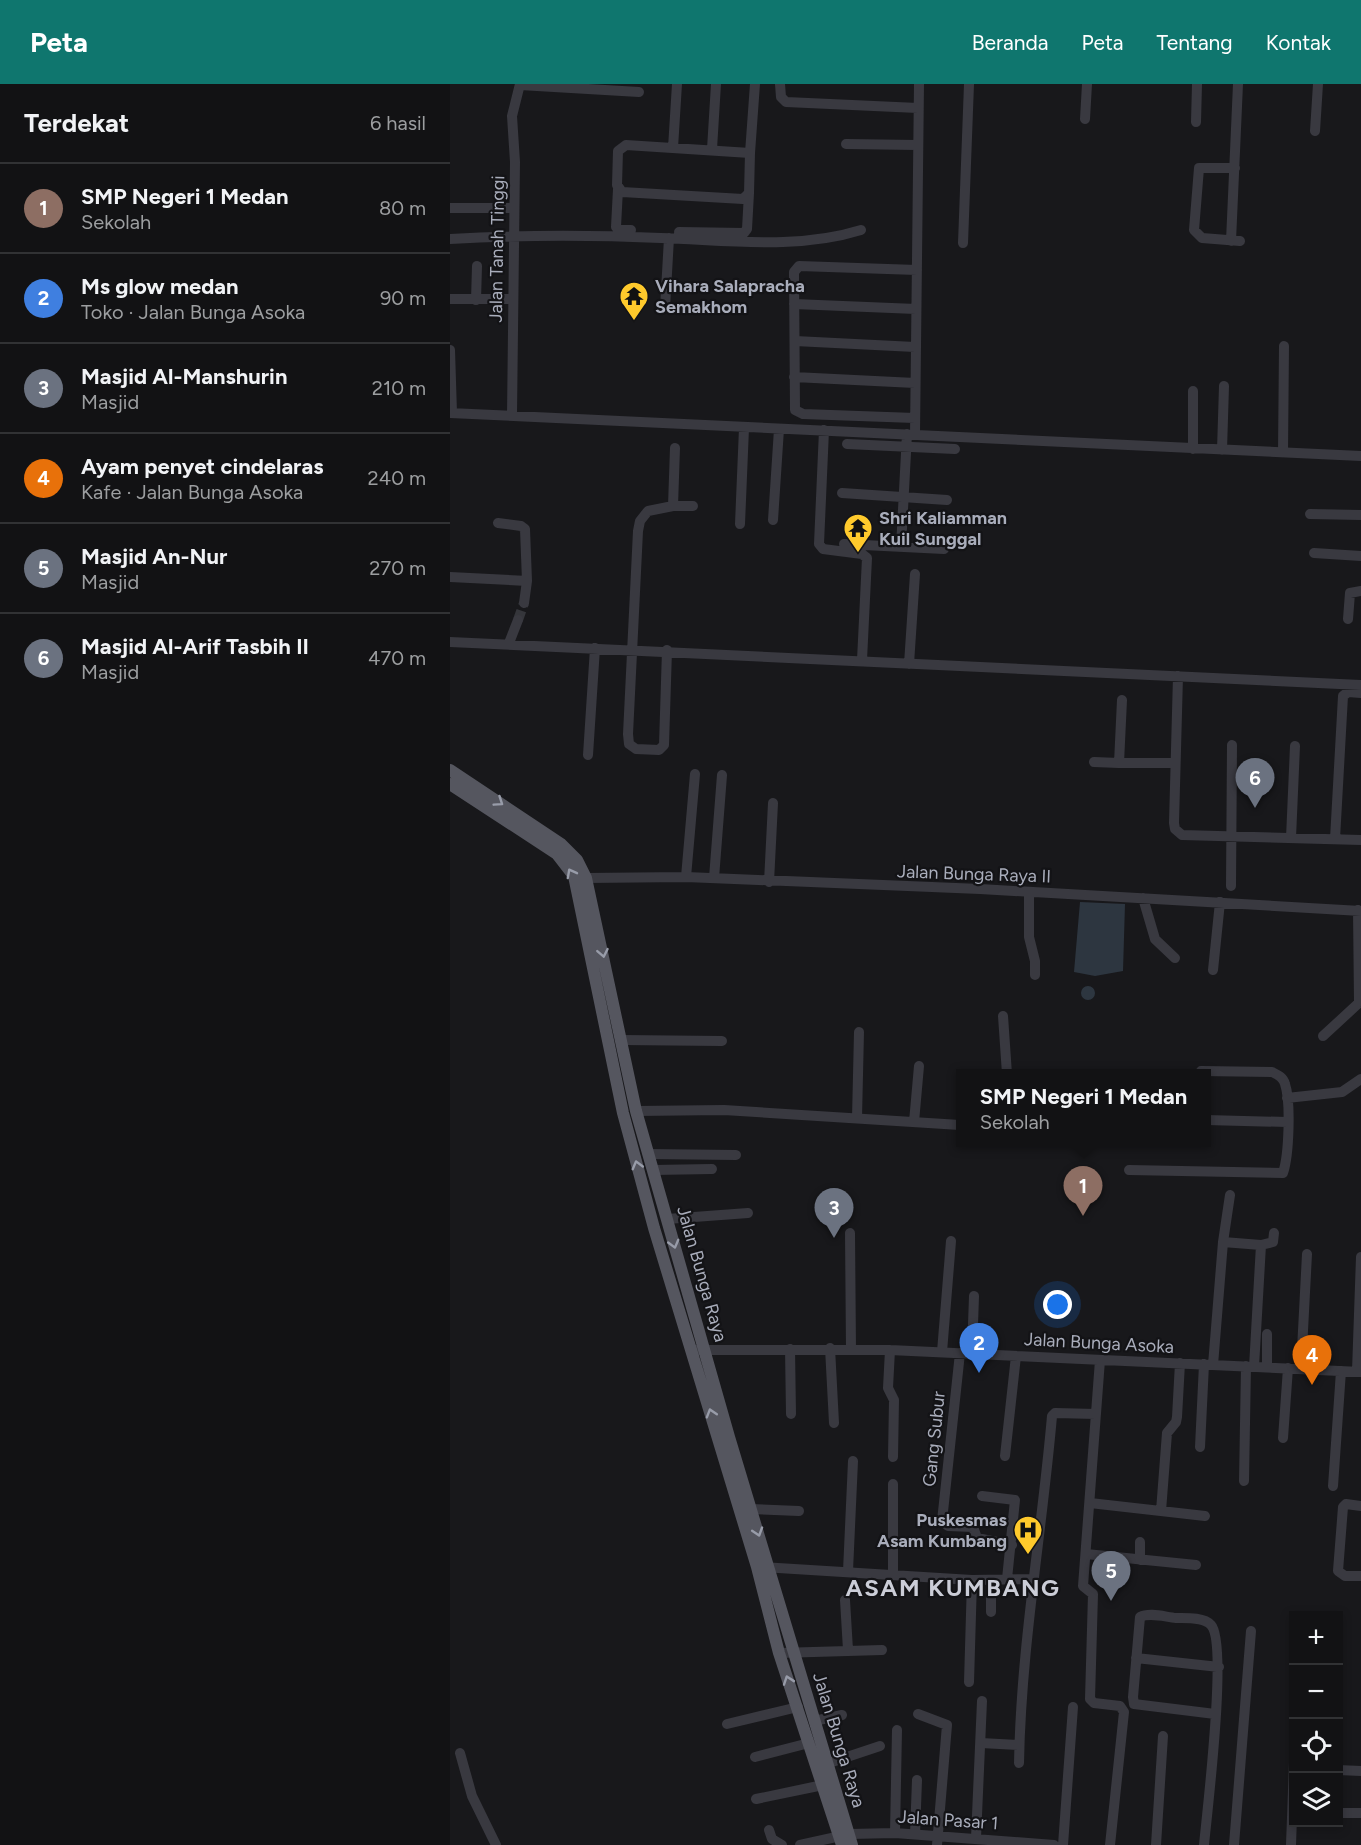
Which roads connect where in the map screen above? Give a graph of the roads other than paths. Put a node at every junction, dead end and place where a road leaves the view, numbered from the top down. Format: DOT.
graph roads {
  1 [pos="677,84"];
  2 [pos="716,84"];
  3 [pos="755,84"];
  4 [pos="780,84"];
  5 [pos="919,84"];
  6 [pos="969,84"];
  7 [pos="1087,84"];
  8 [pos="1197,84"];
  9 [pos="1238,84"];
  10 [pos="1318,84"];
  11 [pos="520,85"];
  12 [pos="639,92"];
  13 [pos="918,108"];
  14 [pos="1085,119"];
  15 [pos="1196,122"];
  16 [pos="1315,131"];
  17 [pos="846,144"];
  18 [pos="917,146"];
  19 [pos="673,148"];
  20 [pos="712,149"];
  21 [pos="750,153"];
  22 [pos="1234,168"];
  23 [pos="618,189"];
  24 [pos="749,193"];
  25 [pos="450,208"];
  26 [pos="514,208"];
  27 [pos="861,230"];
  28 [pos="514,237"];
  29 [pos="669,238"];
  30 [pos="450,239"];
  31 [pos="963,243"];
  32 [pos="477,266"];
  33 [pos="917,270"];
  34 [pos="450,299"];
  35 [pos="512,299"];
  36 [pos="476,300"];
  37 [pos="794,304"];
  38 [pos="665,308"];
  39 [pos="916,309"];
  40 [pos="795,341"];
  41 [pos="1284,346"];
  42 [pos="915,347"];
  43 [pos="450,350"];
  44 [pos="794,377"];
  45 [pos="915,384"];
  46 [pos="1224,386"];
  47 [pos="1193,391"];
  48 [pos="451,413"];
  49 [pos="512,415"];
  50 [pos="915,418"];
  51 [pos="744,428"];
  52 [pos="779,429"];
  53 [pos="824,430"];
  54 [pos="911,434"];
  55 [pos="847,444"];
  56 [pos="907,447"];
  57 [pos="675,448"];
  58 [pos="955,449"];
  59 [pos="1193,449"];
  60 [pos="1222,450"];
  61 [pos="1283,452"];
  62 [pos="1361,456"];
  63 [pos="842,494"];
  64 [pos="904,496"];
  65 [pos="947,500"];
  66 [pos="673,506"];
  67 [pos="693,506"];
  68 [pos="1310,514"];
  69 [pos="1361,515"];
  70 [pos="773,520"];
  71 [pos="498,524"];
  72 [pos="740,524"];
  73 [pos="844,544"];
  74 [pos="901,547"];
  75 [pos="944,549"];
  76 [pos="1314,553"];
  77 [pos="1361,556"];
  78 [pos="915,574"];
  79 [pos="450,577"];
  80 [pos="527,581"];
  81 [pos="1361,591"];
  82 [pos="524,603"];
  83 [pos="1348,619"];
  84 [pos="518,620"];
  85 [pos="450,642"];
  86 [pos="509,643"];
  87 [pos="595,648"];
  88 [pos="632,648"];
  89 [pos="667,650"];
  90 [pos="862,660"];
  91 [pos="909,664"];
  92 [pos="1178,676"];
  93 [pos="1361,685"];
  94 [pos="1361,693"];
  95 [pos="1122,700"];
  96 [pos="1232,745"];
  97 [pos="1295,746"];
  98 [pos="588,755"];
  99 [pos="1094,762"];
  100 [pos="1119,763"];
  101 [pos="1174,763"];
  102 [pos="450,770"];
  103 [pos="695,774"];
  104 [pos="722,776"];
  105 [pos="450,784"];
  106 [pos="773,803"];
  107 [pos="1232,835"];
  108 [pos="1291,838"];
  109 [pos="1335,839"];
  110 [pos="1361,840"];
  111 [pos="686,877"];
  112 [pos="586,878"];
  113 [pos="714,878"];
  114 [pos="769,882"];
  115 [pos="1231,886"];
  116 [pos="1029,892"];
  117 [pos="1143,898"];
  118 [pos="1220,902"];
  119 [pos="1359,910"];
  120 [pos="1176,958"];
  121 [pos="1213,970"];
  122 [pos="1035,975"];
  123 [pos="1360,1002"];
  124 [pos="1003,1016"];
  125 [pos="859,1032"];
  126 [pos="615,1033"];
  127 [pos="1323,1036"];
  128 [pos="722,1041"];
  129 [pos="919,1066"];
  130 [pos="1007,1069"];
  131 [pos="1211,1071"];
  132 [pos="1361,1079"];
  133 [pos="1287,1098"];
  134 [pos="636,1111"];
  135 [pos="857,1118"];
  136 [pos="1211,1120"];
  137 [pos="914,1122"];
  138 [pos="1287,1122"];
  139 [pos="956,1125"];
  140 [pos="648,1154"];
  141 [pos="736,1155"];
  142 [pos="712,1169"];
  143 [pos="653,1170"];
  144 [pos="1129,1170"];
  145 [pos="1230,1195"];
  146 [pos="748,1213"];
  147 [pos="667,1219"];
  148 [pos="850,1233"];
  149 [pos="1274,1233"];
  150 [pos="951,1241"];
  151 [pos="1223,1242"];
  152 [pos="1261,1245"];
  153 [pos="1307,1254"];
  154 [pos="1361,1257"];
  155 [pos="974,1296"];
  156 [pos="1267,1334"];
  157 [pos="830,1348"];
  158 [pos="790,1349"];
  159 [pos="851,1349"];
  160 [pos="692,1350"];
  161 [pos="706,1350"];
  162 [pos="890,1350"];
  163 [pos="942,1352"];
  164 [pos="960,1353"];
  165 [pos="972,1353"];
  166 [pos="1016,1356"];
  167 [pos="1100,1359"];
  168 [pos="1180,1363"];
  169 [pos="1209,1365"];
  170 [pos="1250,1366"];
  171 [pos="1267,1367"];
  172 [pos="1288,1368"];
  173 [pos="1301,1369"];
  174 [pos="1341,1371"];
  175 [pos="1359,1372"];
  176 [pos="791,1414"];
  177 [pos="1096,1414"];
  178 [pos="834,1423"];
  179 [pos="1283,1438"];
  180 [pos="1200,1447"];
  181 [pos="1005,1456"];
  182 [pos="893,1457"];
  183 [pos="853,1461"];
  184 [pos="1244,1481"];
  185 [pos="893,1484"];
  186 [pos="1333,1486"];
  187 [pos="982,1496"];
  188 [pos="1089,1503"];
  189 [pos="1361,1506"];
  190 [pos="751,1509"];
  191 [pos="799,1511"];
  192 [pos="1161,1511"];
  193 [pos="1205,1516"];
  194 [pos="1140,1542"];
  195 [pos="1012,1545"];
  196 [pos="1086,1554"];
  197 [pos="1140,1560"];
  198 [pos="1196,1565"];
  199 [pos="763,1567"];
  200 [pos="848,1570"];
  201 [pos="893,1575"];
  202 [pos="1361,1576"];
  203 [pos="1033,1578"];
  204 [pos="1007,1579"];
  205 [pos="972,1580"];
  206 [pos="991,1580"];
  207 [pos="845,1600"];
  208 [pos="991,1612"];
  209 [pos="1251,1631"];
  210 [pos="848,1650"];
  211 [pos="882,1650"];
  212 [pos="793,1652"];
  213 [pos="779,1653"];
  214 [pos="1136,1658"];
  215 [pos="1219,1667"];
  216 [pos="969,1682"];
  217 [pos="982,1701"];
  218 [pos="798,1707"];
  219 [pos="1073,1707"];
  220 [pos="918,1714"];
  221 [pos="1215,1714"];
  222 [pos="842,1715"];
  223 [pos="814,1721"];
  224 [pos="727,1724"];
  225 [pos="897,1730"];
  226 [pos="1163,1736"];
  227 [pos="809,1743"];
  228 [pos="981,1743"];
  229 [pos="1019,1745"];
  230 [pos="880,1746"];
  231 [pos="460,1752"];
  232 [pos="755,1757"];
  233 [pos="1019,1763"];
  234 [pos="826,1764"];
  235 [pos="1343,1770"];
  236 [pos="1361,1771"];
  237 [pos="1293,1773"];
  238 [pos="917,1780"];
  239 [pos="823,1785"];
  240 [pos="756,1799"];
  241 [pos="1343,1813"];
  242 [pos="1361,1813"];
  243 [pos="1297,1827"];
  244 [pos="769,1830"];
  245 [pos="895,1833"];
  246 [pos="915,1834"];
  247 [pos="976,1838"];
  248 [pos="846,1840"];
  249 [pos="938,1840"];
  250 [pos="996,1842"];
  251 [pos="496,1845"];
  252 [pos="782,1845"];
  253 [pos="800,1845"];
  254 [pos="1054,1845"];
  255 [pos="1063,1845"];
  256 [pos="1110,1845"];
  257 [pos="1156,1845"];
  258 [pos="1204,1845"];
  259 [pos="1234,1845"];
  260 [pos="1291,1845"];
  261 [pos="1297,1845"];
  1 -- 19 [label="street"];
  2 -- 20 [label="street"];
  3 -- 21 [label="street"];
  4 -- 13 [label="street"];
  5 -- 13 [label="street"];
  6 -- 31 [label="street"];
  7 -- 14 [label="street"];
  8 -- 15 [label="street"];
  9 -- 22 [label="street"];
  10 -- 16 [label="street"];
  11 -- 12 [label="street"];
  11 -- 26 [label="street, Jalan Tanah Tinggi"];
  13 -- 18 [label="street"];
  17 -- 18 [label="street"];
  18 -- 33 [label="street"];
  19 -- 20 [label="street"];
  19 -- 23 [label="street"];
  20 -- 21 [label="street"];
  21 -- 24 [label="street"];
  22 -- 22 [label="street"];
  23 -- 24 [label="street"];
  23 -- 24 [label="street"];
  25 -- 26 [label="street"];
  26 -- 28 [label="street, Jalan Tanah Tinggi"];
  27 -- 29 [label="street"];
  28 -- 29 [label="street"];
  28 -- 30 [label="street"];
  28 -- 35 [label="street, Jalan Tanah Tinggi"];
  29 -- 38 [label="street"];
  32 -- 36 [label="street"];
  33 -- 37 [label="street"];
  33 -- 39 [label="street"];
  34 -- 36 [label="street"];
  35 -- 36 [label="street"];
  35 -- 49 [label="street, Jalan Tanah Tinggi"];
  37 -- 39 [label="street"];
  37 -- 40 [label="street"];
  39 -- 42 [label="street"];
  40 -- 42 [label="street"];
  40 -- 44 [label="street"];
  41 -- 61 [label="street"];
  42 -- 45 [label="street"];
  43 -- 48 [label="street"];
  44 -- 45 [label="street"];
  44 -- 50 [label="street"];
  45 -- 50 [label="street"];
  46 -- 60 [label="street"];
  47 -- 59 [label="street"];
  48 -- 49 [label="street"];
  49 -- 51 [label="street"];
  50 -- 54 [label="street"];
  51 -- 52 [label="street"];
  51 -- 72 [label="street"];
  52 -- 53 [label="street"];
  52 -- 70 [label="street"];
  53 -- 54 [label="street"];
  53 -- 90 [label="street"];
  54 -- 56 [label="street"];
  54 -- 59 [label="street"];
  55 -- 56 [label="street"];
  56 -- 58 [label="street"];
  56 -- 64 [label="street"];
  57 -- 66 [label="street"];
  59 -- 60 [label="street"];
  60 -- 61 [label="street"];
  61 -- 62 [label="street"];
  63 -- 64 [label="street"];
  64 -- 65 [label="street"];
  64 -- 74 [label="street"];
  66 -- 67 [label="street"];
  66 -- 88 [label="street"];
  68 -- 69 [label="street"];
  71 -- 80 [label="street"];
  73 -- 74 [label="street"];
  74 -- 75 [label="street"];
  76 -- 77 [label="street"];
  78 -- 91 [label="street"];
  79 -- 80 [label="street"];
  80 -- 82 [label="street"];
  81 -- 83 [label="street"];
  84 -- 86 [label="street"];
  85 -- 86 [label="street"];
  86 -- 87 [label="street"];
  87 -- 88 [label="street"];
  87 -- 98 [label="street"];
  88 -- 89 [label="street"];
  88 -- 89 [label="street"];
  89 -- 90 [label="street"];
  90 -- 91 [label="street"];
  91 -- 92 [label="street"];
  92 -- 93 [label="street"];
  92 -- 101 [label="street"];
  94 -- 109 [label="street"];
  95 -- 100 [label="street"];
  96 -- 107 [label="street"];
  97 -- 108 [label="street"];
  99 -- 100 [label="street"];
  100 -- 101 [label="street"];
  101 -- 107 [label="street"];
  102 -- 112 [label="main road, Jalan Bunga Raya, one-way"];
  103 -- 111 [label="street"];
  104 -- 113 [label="street"];
  126 -- 105 [label="main road, Jalan Bunga Raya, one-way"];
  106 -- 114 [label="street"];
  107 -- 108 [label="street"];
  107 -- 115 [label="street"];
  108 -- 109 [label="street"];
  109 -- 110 [label="street"];
  111 -- 112 [label="street, Jalan Bunga Raya II"];
  111 -- 113 [label="street, Jalan Bunga Raya II"];
  112 -- 126 [label="main road, Jalan Bunga Raya, one-way"];
  113 -- 114 [label="street, Jalan Bunga Raya II"];
  114 -- 116 [label="street, Jalan Bunga Raya II"];
  116 -- 117 [label="street, Jalan Bunga Raya II"];
  116 -- 122 [label="street"];
  117 -- 118 [label="street, Jalan Bunga Raya II"];
  117 -- 120 [label="street"];
  118 -- 119 [label="street, Jalan Bunga Raya II"];
  118 -- 121 [label="street"];
  119 -- 123 [label="street"];
  123 -- 127 [label="street"];
  124 -- 130 [label="street"];
  125 -- 135 [label="street"];
  126 -- 128 [label="street"];
  126 -- 134 [label="main road, Jalan Bunga Raya"];
  160 -- 126 [label="main road, Jalan Bunga Raya, one-way"];
  129 -- 137 [label="street"];
  131 -- 133 [label="street"];
  132 -- 133 [label="street"];
  133 -- 138 [label="street"];
  134 -- 135 [label="street"];
  134 -- 140 [label="main road, Jalan Bunga Raya"];
  135 -- 137 [label="street"];
  136 -- 138 [label="street"];
  137 -- 139 [label="street"];
  138 -- 144 [label="street"];
  140 -- 141 [label="street"];
  140 -- 143 [label="main road, Jalan Bunga Raya"];
  142 -- 143 [label="street"];
  143 -- 147 [label="main road, Jalan Bunga Raya"];
  145 -- 151 [label="street"];
  146 -- 147 [label="street"];
  147 -- 161 [label="main road, Jalan Bunga Raya, one-way"];
  148 -- 159 [label="street"];
  149 -- 152 [label="street"];
  150 -- 163 [label="street"];
  151 -- 152 [label="street"];
  151 -- 169 [label="street"];
  152 -- 170 [label="street"];
  153 -- 173 [label="street"];
  154 -- 175 [label="street"];
  155 -- 165 [label="street"];
  156 -- 171 [label="street"];
  157 -- 158 [label="street, Jalan Bunga Asoka"];
  157 -- 159 [label="street, Jalan Bunga Asoka"];
  157 -- 178 [label="street"];
  158 -- 161 [label="street, Jalan Bunga Asoka"];
  158 -- 176 [label="street"];
  159 -- 162 [label="street, Jalan Bunga Asoka"];
  160 -- 161 [label="street, Jalan Bunga Asoka"];
  199 -- 160 [label="main road, Jalan Bunga Raya, one-way"];
  161 -- 190 [label="main road, Jalan Bunga Raya"];
  162 -- 163 [label="street, Jalan Bunga Asoka"];
  162 -- 182 [label="street"];
  163 -- 164 [label="street, Jalan Bunga Asoka"];
  164 -- 165 [label="street, Jalan Bunga Asoka"];
  164 -- 195 [label="street, Gang Subur"];
  165 -- 166 [label="street, Jalan Bunga Asoka"];
  166 -- 167 [label="street, Jalan Bunga Asoka"];
  166 -- 181 [label="street"];
  167 -- 168 [label="street, Jalan Bunga Asoka"];
  167 -- 177 [label="street"];
  168 -- 169 [label="street, Jalan Bunga Asoka"];
  168 -- 192 [label="street"];
  169 -- 170 [label="street, Jalan Bunga Asoka"];
  169 -- 180 [label="street"];
  170 -- 171 [label="street, Jalan Bunga Asoka"];
  170 -- 184 [label="street"];
  171 -- 172 [label="street, Jalan Bunga Asoka"];
  172 -- 173 [label="street, Jalan Bunga Asoka"];
  172 -- 179 [label="street"];
  173 -- 174 [label="street, Jalan Bunga Asoka"];
  174 -- 175 [label="street, Jalan Bunga Asoka"];
  174 -- 186 [label="street"];
  177 -- 188 [label="street"];
  177 -- 203 [label="street"];
  183 -- 200 [label="street"];
  185 -- 201 [label="street"];
  187 -- 195 [label="street"];
  188 -- 192 [label="street"];
  188 -- 196 [label="street"];
  189 -- 202 [label="street"];
  190 -- 191 [label="street"];
  190 -- 199 [label="main road, Jalan Bunga Raya, one-way"];
  192 -- 193 [label="street"];
  194 -- 197 [label="street"];
  195 -- 204 [label="street"];
  196 -- 197 [label="street"];
  196 -- 256 [label="street"];
  197 -- 198 [label="street"];
  199 -- 200 [label="street"];
  199 -- 212 [label="main road, Jalan Bunga Raya"];
  199 -- 213 [label="main road, Jalan Bunga Raya"];
  200 -- 201 [label="street"];
  201 -- 205 [label="street"];
  203 -- 204 [label="street"];
  203 -- 229 [label="street"];
  204 -- 206 [label="street"];
  205 -- 206 [label="street"];
  205 -- 216 [label="street"];
  206 -- 208 [label="street"];
  207 -- 210 [label="street"];
  209 -- 259 [label="street"];
  210 -- 211 [label="street"];
  210 -- 212 [label="street"];
  212 -- 213 [label="street"];
  212 -- 223 [label="main road, Jalan Bunga Raya"];
  218 -- 213 [label="main road, Jalan Bunga Raya, one-way"];
  214 -- 215 [label="street"];
  214 -- 215 [label="street"];
  214 -- 221 [label="street"];
  215 -- 221 [label="street"];
  217 -- 228 [label="street"];
  218 -- 224 [label="street"];
  218 -- 227 [label="main road, Jalan Bunga Raya"];
  219 -- 255 [label="street"];
  220 -- 249 [label="street"];
  221 -- 258 [label="street"];
  222 -- 223 [label="street"];
  223 -- 234 [label="main road, Jalan Bunga Raya"];
  225 -- 245 [label="street"];
  226 -- 257 [label="street"];
  227 -- 232 [label="street"];
  227 -- 239 [label="main road, Jalan Bunga Raya"];
  228 -- 229 [label="street"];
  228 -- 247 [label="street"];
  229 -- 233 [label="street"];
  230 -- 234 [label="street"];
  231 -- 251 [label="street"];
  234 -- 248 [label="main road, Jalan Bunga Raya"];
  235 -- 236 [label="street"];
  237 -- 260 [label="street"];
  238 -- 246 [label="street"];
  239 -- 240 [label="street"];
  239 -- 248 [label="main road, Jalan Bunga Raya"];
  241 -- 242 [label="street"];
  243 -- 261 [label="street"];
  244 -- 252 [label="street"];
  245 -- 246 [label="street, Jalan Pasar 1"];
  245 -- 248 [label="street, Jalan Pasar 1"];
  246 -- 249 [label="street, Jalan Pasar 1"];
  247 -- 249 [label="street, Jalan Pasar 1"];
  247 -- 250 [label="street, Jalan Pasar 1"];
  248 -- 253 [label="street, Jalan Pasar 1"];
  250 -- 254 [label="street, Jalan Pasar 1"];
}
